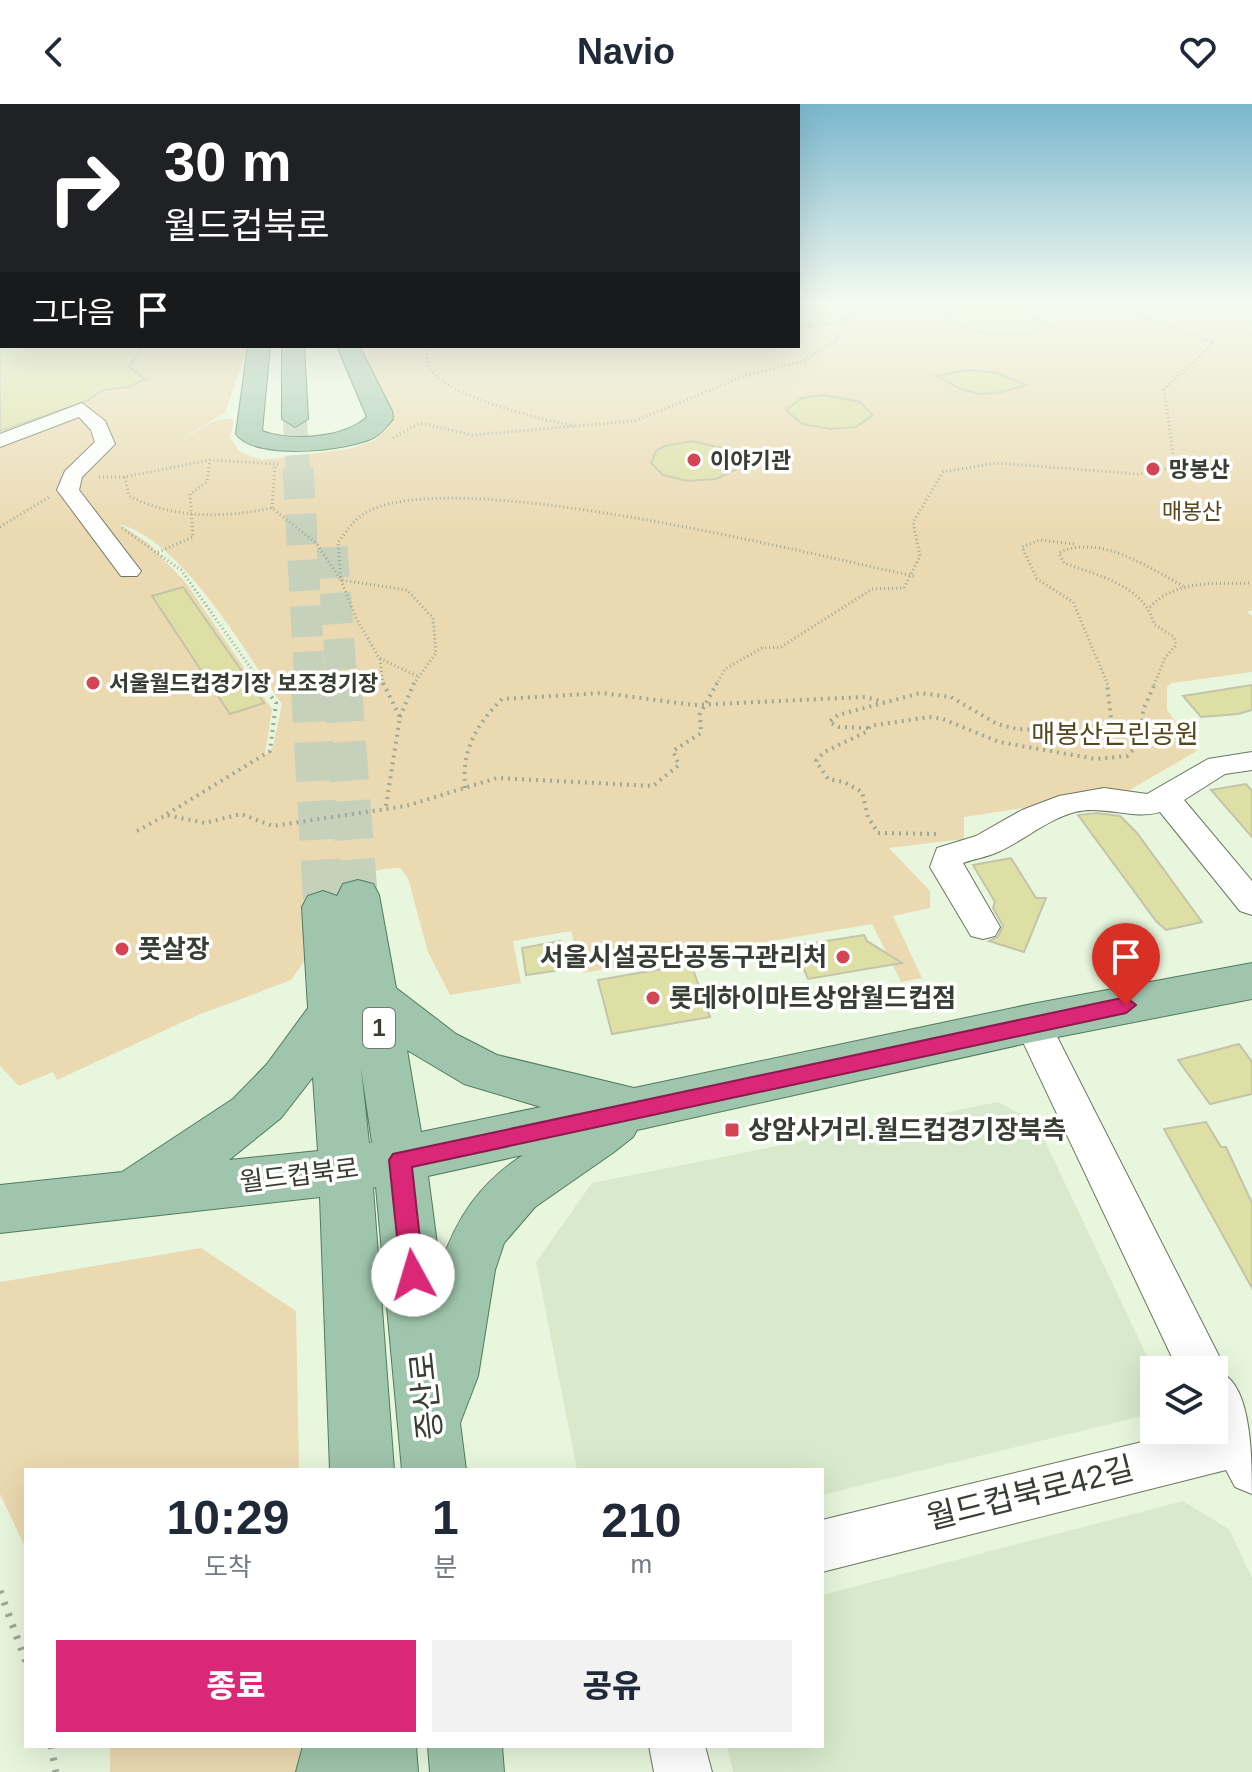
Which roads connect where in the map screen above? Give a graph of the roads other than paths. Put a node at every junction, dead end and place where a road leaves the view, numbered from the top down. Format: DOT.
graph roads {
  1 [pos="255,380"];
  2 [pos="294,380"];
  3 [pos="317,380"];
  4 [pos="363,380"];
  5 [pos="318,388"];
  6 [pos="295,419"];
  7 [pos="0,441"];
  8 [pos="129,571"];
  9 [pos="1252,761"];
  10 [pos="1165,798"];
  11 [pos="340,901"];
  12 [pos="1252,903"];
  13 [pos="983,927"];
  14 [pos="1252,981"];
  15 [pos="353,1003"];
  16 [pos="1032,1023"];
  17 [pos="632,1108"];
  18 [pos="400,1160"];
  19 [pos="346,1171"];
  20 [pos="129,1193"];
  21 [pos="0,1209"];
  22 [pos="1195,1356"];
  23 [pos="1228,1418"];
  24 [pos="432,1445"];
  25 [pos="1247,1450"];
  26 [pos="362,1468"];
  27 [pos="824,1546"];
  28 [pos="339,1748"];
  29 [pos="379,1748"];
  30 [pos="465,1748"];
  31 [pos="677,1748"];
  32 [pos="333,1772"];
  33 [pos="381,1772"];
  34 [pos="467,1772"];
  35 [pos="683,1772"];
  1 -- 4 [label="main road"];
  2 -- 6 [label="main road"];
  3 -- 5 [label="main road"];
  7 -- 8 [label="street"];
  9 -- 10 [label="street"];
  10 -- 12 [label="street"];
  10 -- 13 [label="street"];
  11 -- 15 [label="main road, 증산로 / 1"];
  14 -- 16 [label="main road, 월드컵북로"];
  15 -- 17 [label="main road"];
  15 -- 18 [label="main road, 증산로 / 1"];
  15 -- 19 [label="main road, 증산로 / 1"];
  15 -- 20 [label="main road"];
  16 -- 17 [label="main road, 월드컵북로"];
  16 -- 22 [label="street"];
  17 -- 18 [label="main road, 월드컵북로"];
  17 -- 24 [label="main road"];
  18 -- 19 [label="main road, 월드컵북로"];
  18 -- 24 [label="main road, 증산로 / 1"];
  19 -- 20 [label="main road, 월드컵북로"];
  19 -- 26 [label="main road, 증산로 / 1"];
  20 -- 21 [label="main road, 월드컵북로"];
  23 -- 25 [label="street, 월드컵북로42길"];
  25 -- 27 [label="street, 월드컵북로42길"];
  28 -- 32 [label="main road"];
  29 -- 33 [label="main road"];
  30 -- 34 [label="main road"];
  31 -- 35 [label="street"];
}
